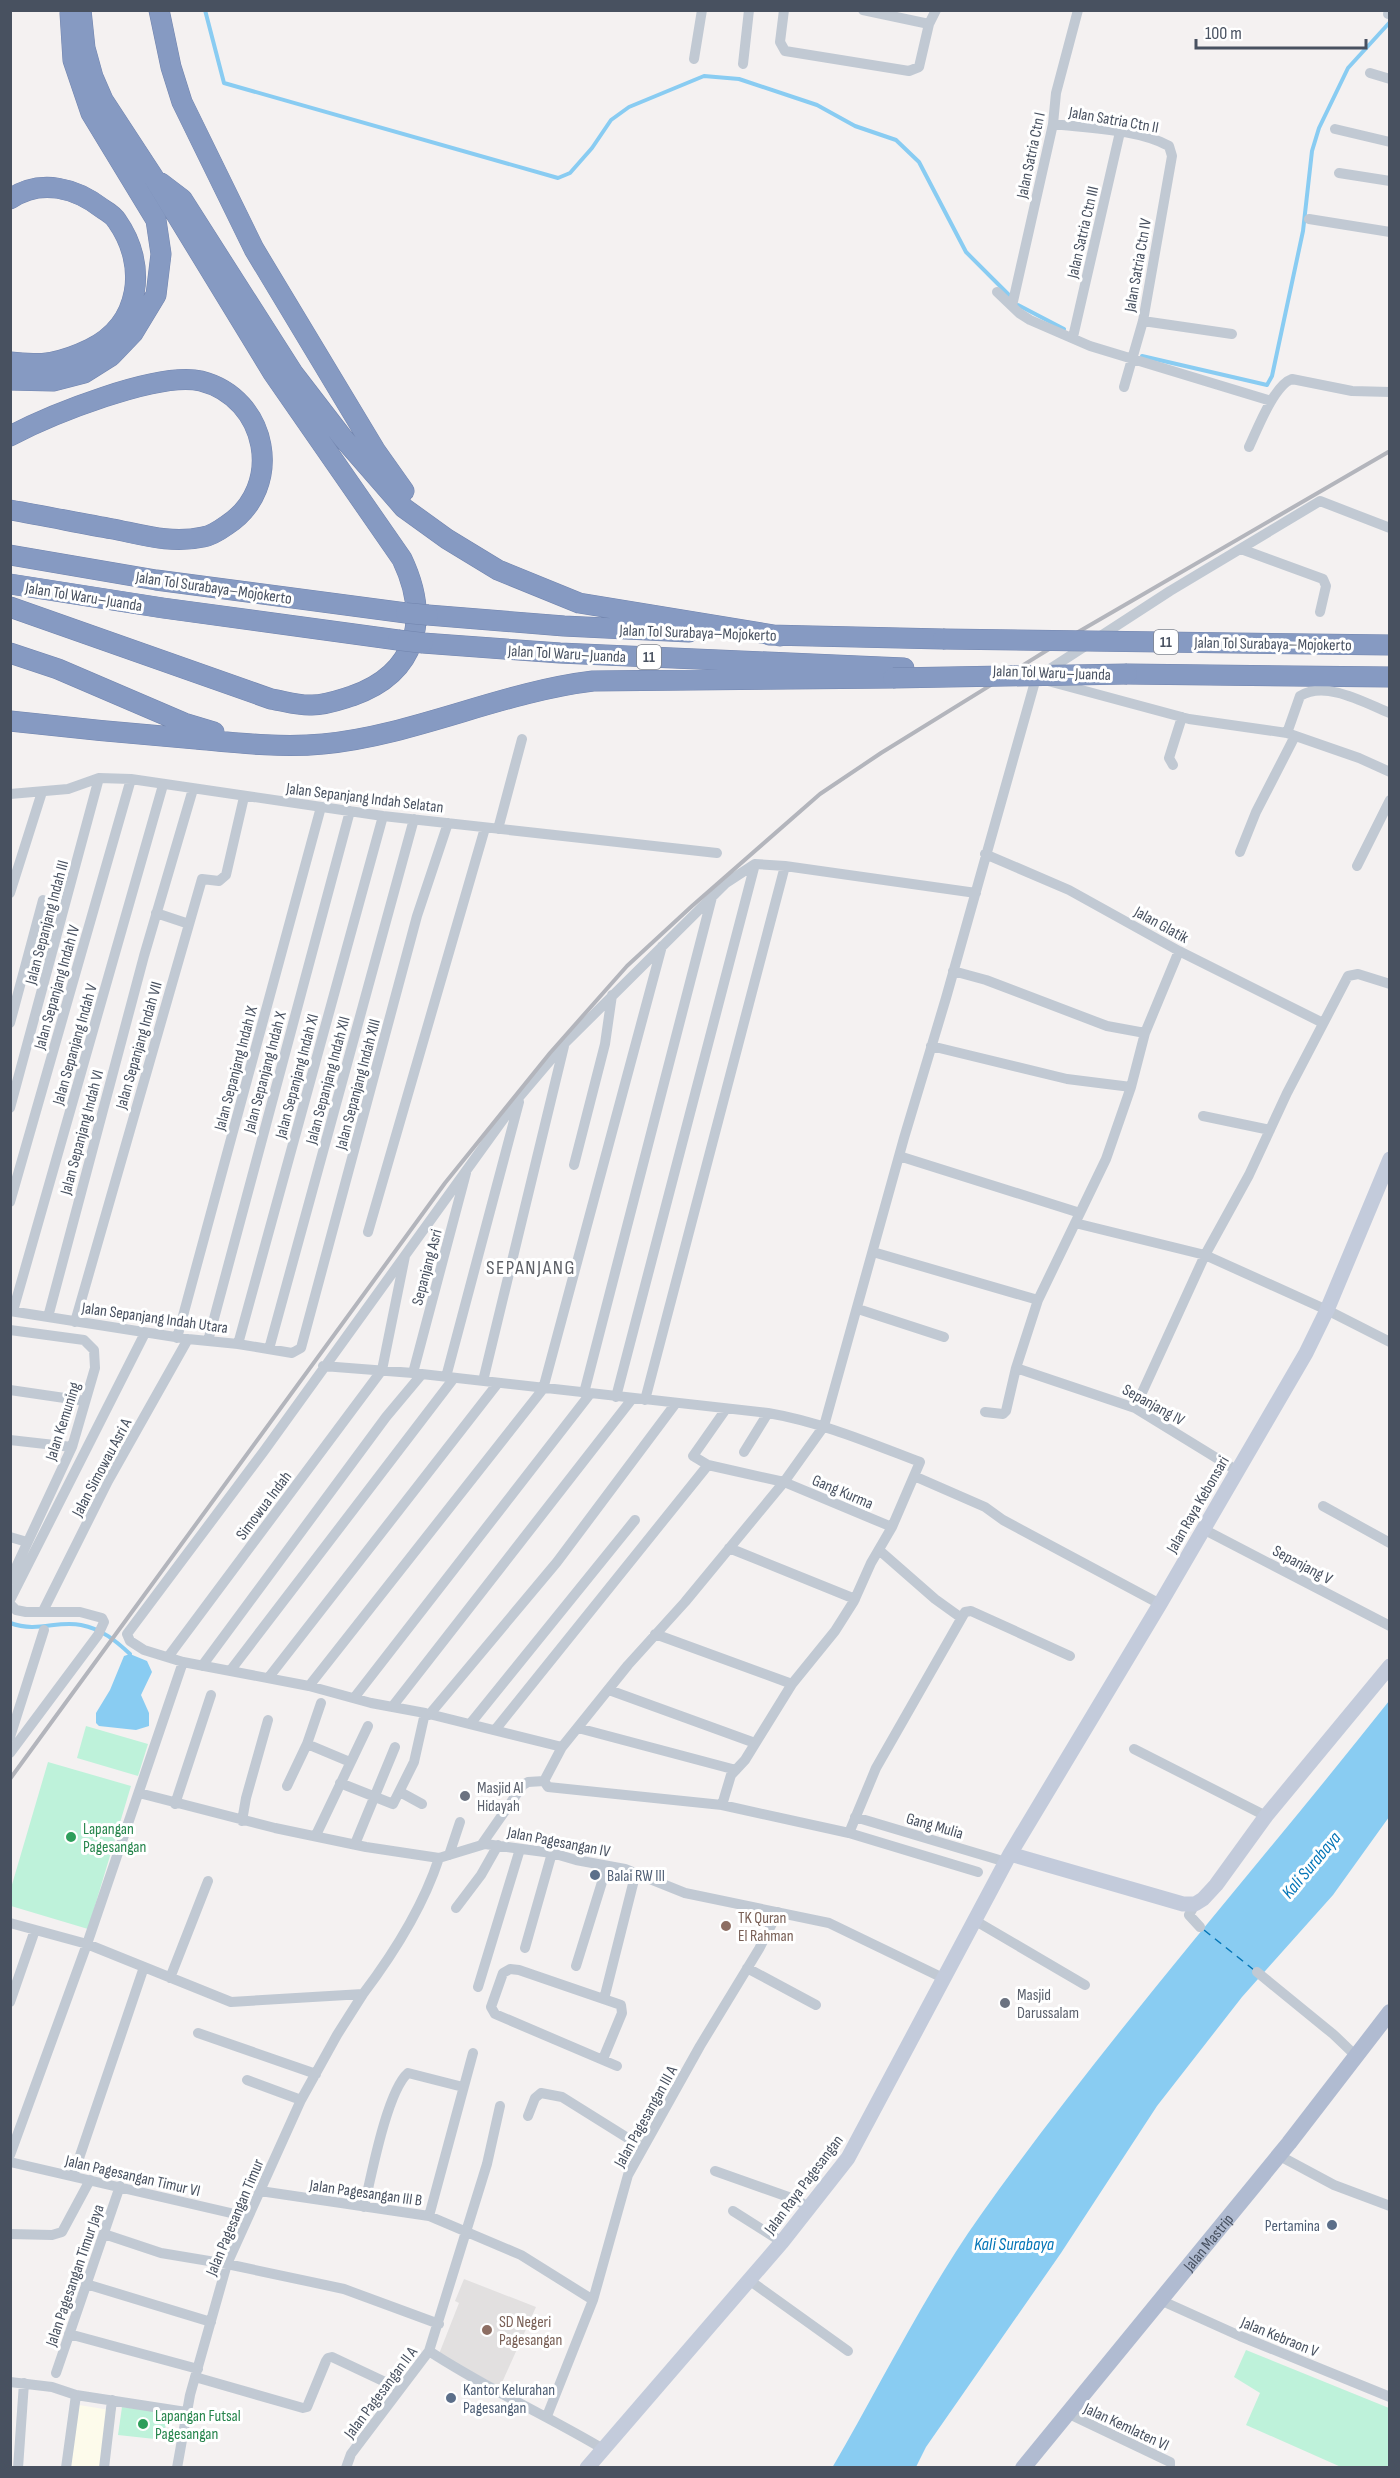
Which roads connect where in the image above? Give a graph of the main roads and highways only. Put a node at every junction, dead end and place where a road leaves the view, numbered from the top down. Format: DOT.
graph roads {
  1 [pos="70,10"];
  2 [pos="81,10"];
  3 [pos="159,10"];
  4 [pos="154,178"];
  5 [pos="10,199"];
  6 [pos="10,362"];
  7 [pos="10,380"];
  8 [pos="10,436"];
  9 [pos="10,510"];
  10 [pos="447,539"];
  11 [pos="10,555"];
  12 [pos="10,584"];
  13 [pos="10,607"];
  14 [pos="780,636"];
  15 [pos="1389,645"];
  16 [pos="10,653"];
  17 [pos="898,673"];
  18 [pos="1127,674"];
  19 [pos="1389,677"];
  20 [pos="10,722"];
  21 [pos="282,745"];
  22 [pos="1389,1159"];
  23 [pos="1389,1666"];
  24 [pos="1008,1858"];
  25 [pos="1389,2012"];
  26 [pos="587,2468"];
  27 [pos="1023,2468"];
  1 -- 7 [label="highway"];
  2 -- 4 [label="highway"];
  3 -- 10 [label="highway"];
  4 -- 10 [label="highway"];
  4 -- 13 [label="highway"];
  5 -- 6 [label="highway"];
  8 -- 9 [label="highway"];
  10 -- 14 [label="highway"];
  11 -- 14 [label="highway, Jalan Tol Surabaya–Mojokerto / 11, bridge"];
  12 -- 17 [label="highway, Jalan Tol Waru–Juanda / 11, bridge"];
  14 -- 15 [label="highway, Jalan Tol Surabaya–Mojokerto / 11, bridge"];
  16 -- 21 [label="highway"];
  17 -- 18 [label="highway, Jalan Tol Waru–Juanda / 11, bridge"];
  17 -- 21 [label="highway"];
  18 -- 19 [label="highway, Jalan Tol Surabaya–Mojokerto / 11"];
  20 -- 21 [label="highway"];
  22 -- 24 [label="main road, Jalan Raya Kebonsari"];
  23 -- 24 [label="main road"];
  24 -- 26 [label="main road, Jalan Raya Pagesangan"];
  25 -- 27 [label="main road, Jalan Mastrip"];
}
